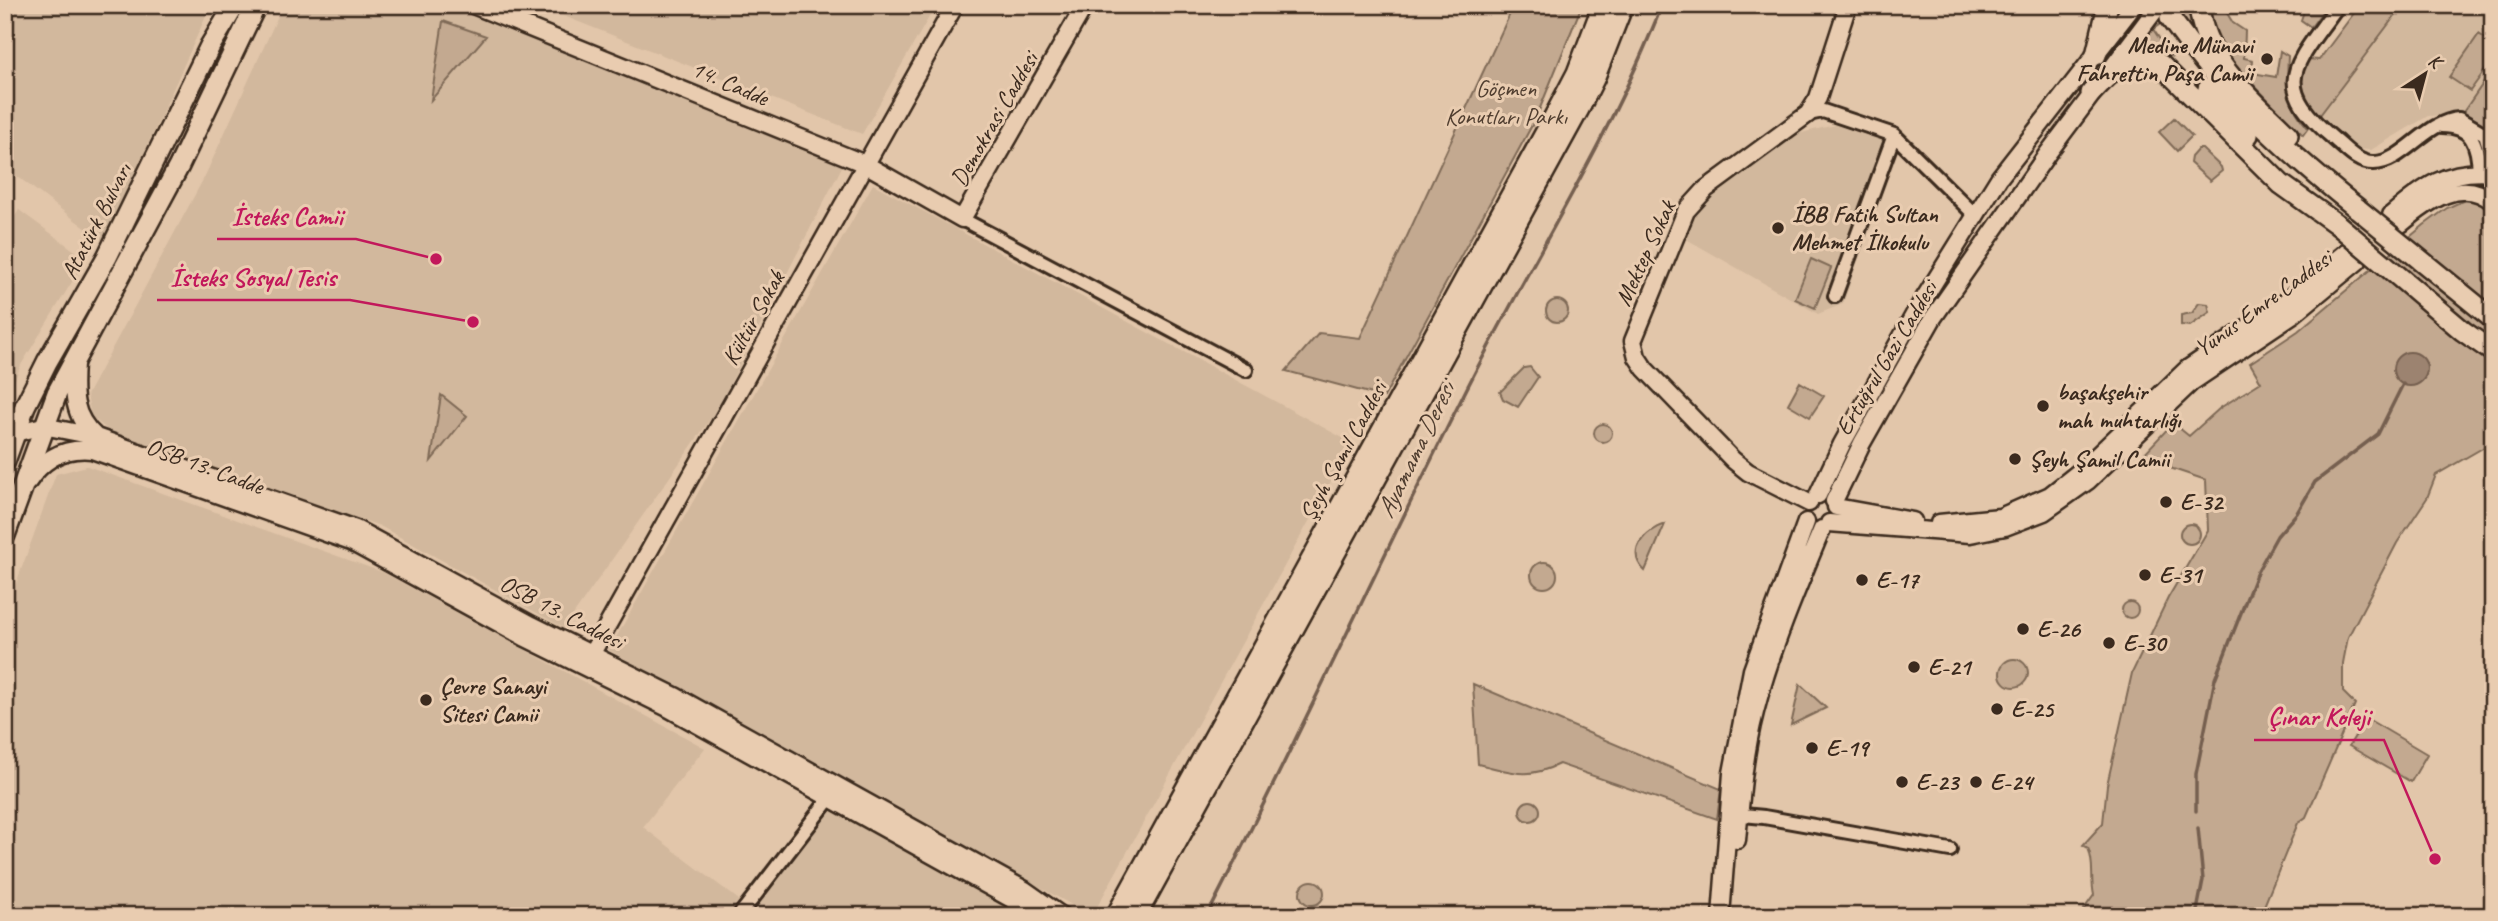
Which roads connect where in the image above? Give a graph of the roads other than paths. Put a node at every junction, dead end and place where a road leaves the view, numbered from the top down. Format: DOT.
graph roads {
  1 [pos="235,5"];
  2 [pos="256,5"];
  3 [pos="473,5"];
  4 [pos="955,5"];
  5 [pos="1085,5"];
  6 [pos="1603,5"];
  7 [pos="1623,5"];
  8 [pos="1848,5"];
  9 [pos="2108,5"];
  10 [pos="2134,5"];
  11 [pos="2199,5"];
  12 [pos="2338,5"];
  13 [pos="2163,16"];
  14 [pos="2096,55"];
  15 [pos="2091,93"];
  16 [pos="1808,114"];
  17 [pos="2435,126"];
  18 [pos="1894,135"];
  19 [pos="2493,160"];
  20 [pos="865,164"];
  21 [pos="2486,173"];
  22 [pos="1998,178"];
  23 [pos="2021,194"];
  24 [pos="2489,198"];
  25 [pos="2358,209"];
  26 [pos="1975,215"];
  27 [pos="962,219"];
  28 [pos="2338,225"];
  29 [pos="1995,232"];
  30 [pos="1835,296"];
  31 [pos="2493,319"];
  32 [pos="2493,352"];
  33 [pos="76,357"];
  34 [pos="1246,370"];
  35 [pos="43,426"];
  36 [pos="16,433"];
  37 [pos="96,437"];
  38 [pos="5,461"];
  39 [pos="1813,499"];
  40 [pos="17,502"];
  41 [pos="1835,504"];
  42 [pos="1806,522"];
  43 [pos="1826,526"];
  44 [pos="5,535"];
  45 [pos="380,549"];
  46 [pos="397,558"];
  47 [pos="592,653"];
  48 [pos="842,788"];
  49 [pos="829,799"];
  50 [pos="1734,814"];
  51 [pos="1950,850"];
  52 [pos="739,916"];
  53 [pos="1037,916"];
  54 [pos="1062,916"];
  55 [pos="1116,916"];
  56 [pos="1136,916"];
  57 [pos="1721,916"];
  58 [pos="1730,916"];
  1 -- 36 [label="main road, Atatürk Bulvarı"];
  2 -- 33 [label="main road"];
  3 -- 20 [label="street, 14. Cadde"];
  4 -- 20 [label="street, Kültür Sokak"];
  5 -- 27 [label="street, Demokrasi Caddesi"];
  6 -- 55 [label="main road, Şeyh Şamil Caddesi"];
  7 -- 56 [label="main road, Şeyh Şamil Caddesi"];
  8 -- 16 [label="street"];
  9 -- 14 [label="main road"];
  10 -- 14 [label="street"];
  11 -- 25 [label="main road"];
  12 -- 17 [label="street"];
  13 -- 15 [label="street, Ertuğrul Gazi Caddesi"];
  13 -- 25 [label="main road"];
  13 -- 28 [label="main road"];
  14 -- 22 [label="street"];
  15 -- 23 [label="street, Ertuğrul Gazi Caddesi"];
  15 -- 28 [label="main road"];
  16 -- 18 [label="street"];
  16 -- 39 [label="street, Mektep Sokak"];
  17 -- 19 [label="street"];
  17 -- 21 [label="street"];
  18 -- 26 [label="street"];
  18 -- 30 [label="street"];
  20 -- 27 [label="street, 14. Cadde"];
  20 -- 47 [label="street, Kültür Sokak"];
  21 -- 24 [label="street"];
  21 -- 24 [label="street"];
  22 -- 23 [label="street"];
  22 -- 26 [label="street"];
  23 -- 29 [label="street, Ertuğrul Gazi Caddesi"];
  25 -- 31 [label="main road, bridge"];
  26 -- 29 [label="street"];
  26 -- 39 [label="street"];
  27 -- 34 [label="street"];
  28 -- 32 [label="main road, bridge"];
  29 -- 41 [label="street, Ertuğrul Gazi Caddesi"];
  33 -- 35 [label="main road"];
  33 -- 37 [label="street"];
  35 -- 36 [label="street"];
  35 -- 37 [label="street"];
  35 -- 40 [label="main road"];
  36 -- 38 [label="main road, Atatürk Bulvarı"];
  37 -- 45 [label="street"];
  39 -- 41 [label="street, Mektep Sokak"];
  39 -- 42 [label="street"];
  40 -- 44 [label="main road"];
  40 -- 45 [label="street, OSB 13. Cadde"];
  41 -- 43 [label="street, Ertuğrul Gazi Caddesi"];
  41 -- 43 [label="street, Yunus Emre Caddesi"];
  42 -- 43 [label="street, Yunus Emre Caddesi"];
  42 -- 50 [label="street"];
  43 -- 50 [label="street"];
  45 -- 46 [label="street, OSB 13. Cadde"];
  46 -- 47 [label="street, OSB 13. Caddesi"];
  46 -- 49 [label="street, OSB 13. Caddesi"];
  47 -- 48 [label="street, OSB 13. Caddesi"];
  48 -- 49 [label="street"];
  48 -- 54 [label="street, OSB 13. Caddesi"];
  49 -- 52 [label="street"];
  49 -- 53 [label="street, OSB 13. Caddesi"];
  50 -- 51 [label="street"];
  50 -- 57 [label="street"];
  50 -- 58 [label="street"];
}
